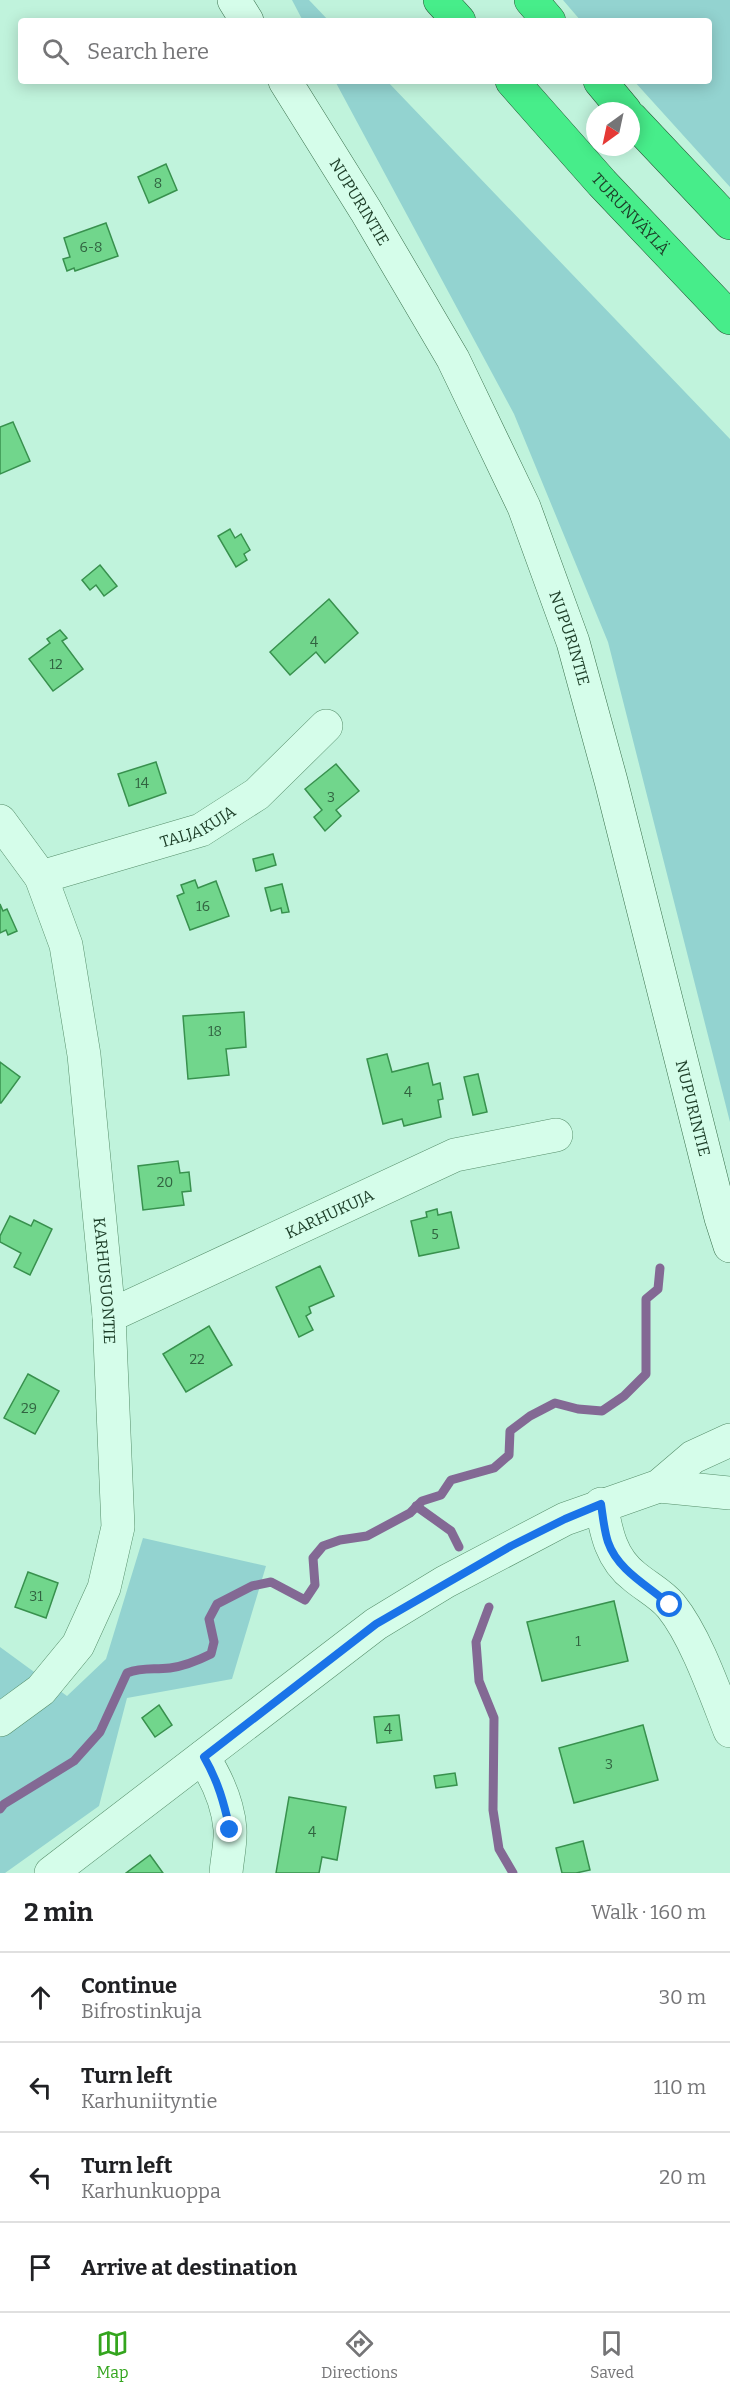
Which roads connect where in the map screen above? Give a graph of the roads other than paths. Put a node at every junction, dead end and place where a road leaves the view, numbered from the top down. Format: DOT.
graph roads {
  1 [pos="234,0"];
  2 [pos="441,0"];
  3 [pos="531,0"];
  4 [pos="245,18"];
  5 [pos="456,18"];
  6 [pos="546,18"];
  7 [pos="287,84"];
  8 [pos="515,84"];
  9 [pos="602,84"];
  10 [pos="618,102"];
  11 [pos="640,128"];
  12 [pos="730,223"];
  13 [pos="730,318"];
  14 [pos="326,726"];
  15 [pos="0,821"];
  16 [pos="41,878"];
  17 [pos="556,1135"];
  18 [pos="730,1246"];
  19 [pos="110,1316"];
  20 [pos="730,1440"];
  21 [pos="659,1486"];
  22 [pos="730,1493"];
  23 [pos="601,1504"];
  24 [pos="0,1720"];
  25 [pos="730,1731"];
  26 [pos="204,1757"];
  27 [pos="51,1873"];
  28 [pos="226,1873"];
  1 -- 4 [label="street"];
  2 -- 5 [label="highway"];
  3 -- 6 [label="highway"];
  7 -- 18 [label="street, NUPURINTIE"];
  8 -- 13 [label="highway, TURUNVÄYLÄ"];
  9 -- 10 [label="highway"];
  11 -- 12 [label="highway"];
  14 -- 16 [label="street, TALJAKUJA"];
  15 -- 16 [label="street, KARHUSUONTIE"];
  16 -- 19 [label="street, KARHUSUONTIE"];
  17 -- 19 [label="street, KARHUKUJA"];
  19 -- 24 [label="street, KARHUSUONTIE"];
  20 -- 21 [label="street"];
  21 -- 22 [label="street"];
  21 -- 23 [label="street"];
  23 -- 25 [label="street"];
  23 -- 26 [label="street"];
  26 -- 27 [label="street"];
  26 -- 28 [label="street"];
}
